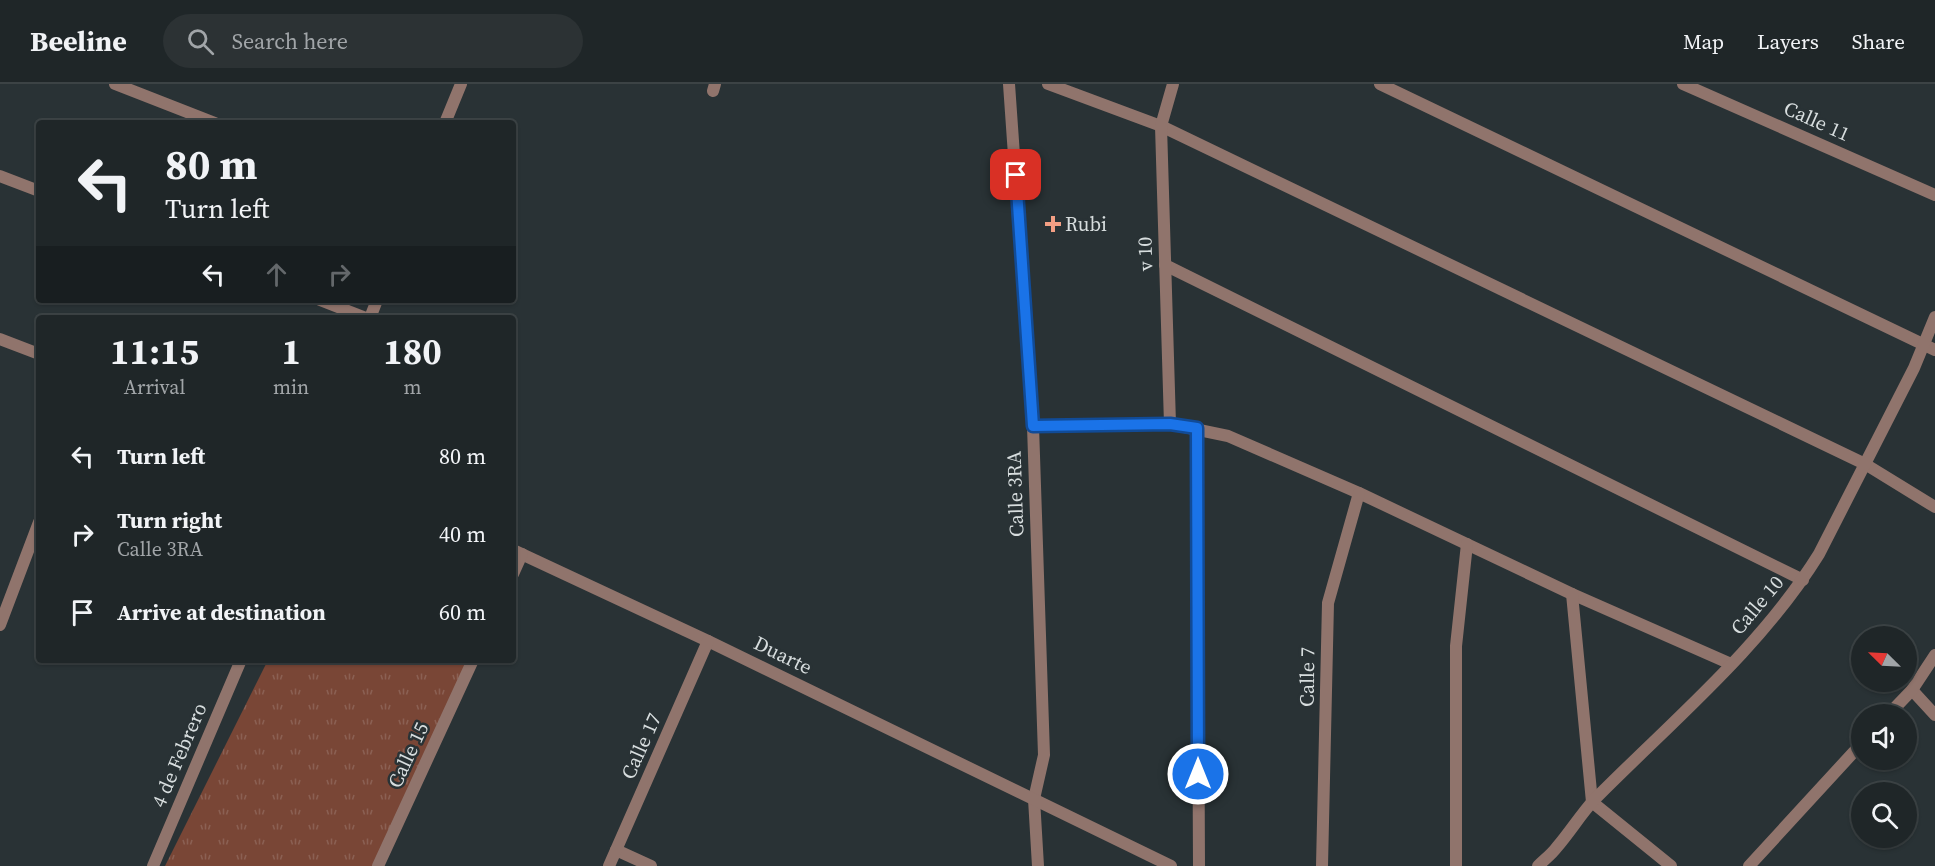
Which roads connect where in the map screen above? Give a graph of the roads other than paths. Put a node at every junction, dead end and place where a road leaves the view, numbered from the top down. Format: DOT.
graph roads {
  1 [pos="115,84"];
  2 [pos="461,84"];
  3 [pos="1009,84"];
  4 [pos="1048,84"];
  5 [pos="1173,84"];
  6 [pos="1380,84"];
  7 [pos="1683,84"];
  8 [pos="207,120"];
  9 [pos="447,120"];
  10 [pos="1161,126"];
  11 [pos="0,176"];
  12 [pos="36,190"];
  13 [pos="1935,195"];
  14 [pos="1165,266"];
  15 [pos="328,303"];
  16 [pos="360,315"];
  17 [pos="1935,317"];
  18 [pos="0,339"];
  19 [pos="1929,348"];
  20 [pos="36,353"];
  21 [pos="1170,424"];
  22 [pos="1033,426"];
  23 [pos="1197,428"];
  24 [pos="1865,464"];
  25 [pos="1359,493"];
  26 [pos="1935,507"];
  27 [pos="36,530"];
  28 [pos="1467,544"];
  29 [pos="518,552"];
  30 [pos="1803,580"];
  31 [pos="1572,594"];
  32 [pos="0,625"];
  33 [pos="708,641"];
  34 [pos="1935,655"];
  35 [pos="240,663"];
  36 [pos="472,663"];
  37 [pos="1731,664"];
  38 [pos="1917,682"];
  39 [pos="1910,692"];
  40 [pos="1914,692"];
  41 [pos="1899,704"];
  42 [pos="1935,715"];
  43 [pos="1851,755"];
  44 [pos="1034,799"];
  45 [pos="1592,802"];
  46 [pos="616,850"];
  47 [pos="153,866"];
  48 [pos="378,866"];
  49 [pos="609,866"];
  50 [pos="651,866"];
  51 [pos="1038,866"];
  52 [pos="1171,866"];
  53 [pos="1199,866"];
  54 [pos="1322,866"];
  55 [pos="1456,866"];
  56 [pos="1538,866"];
  57 [pos="1671,866"];
  58 [pos="1749,866"];
  1 -- 8 [label="street"];
  2 -- 9 [label="street"];
  3 -- 22 [label="street, Calle 3RA"];
  4 -- 10 [label="street"];
  5 -- 10 [label="street, v 10"];
  6 -- 19 [label="street"];
  7 -- 13 [label="street, Calle 11"];
  10 -- 14 [label="street, v 10"];
  10 -- 24 [label="street"];
  11 -- 12 [label="street"];
  14 -- 21 [label="street, v 10"];
  14 -- 30 [label="street"];
  15 -- 16 [label="street"];
  17 -- 19 [label="street, Calle 10"];
  18 -- 20 [label="street"];
  19 -- 24 [label="street, Calle 10"];
  21 -- 22 [label="street"];
  21 -- 23 [label="street"];
  22 -- 44 [label="street, Calle 3RA"];
  23 -- 25 [label="street"];
  23 -- 53 [label="street"];
  24 -- 26 [label="street"];
  24 -- 30 [label="street, Calle 10"];
  25 -- 28 [label="street"];
  25 -- 54 [label="street, Calle 7"];
  27 -- 32 [label="street"];
  28 -- 31 [label="street"];
  28 -- 55 [label="street"];
  29 -- 33 [label="street, Duarte"];
  30 -- 37 [label="street, Calle 10"];
  31 -- 37 [label="street"];
  31 -- 45 [label="street"];
  33 -- 44 [label="street, Duarte"];
  33 -- 46 [label="street, Calle 17"];
  34 -- 38 [label="street"];
  35 -- 47 [label="street, 4 de Febrero"];
  36 -- 48 [label="street, Calle 15"];
  37 -- 45 [label="street, Calle 10"];
  39 -- 41 [label="street"];
  40 -- 42 [label="street"];
  43 -- 58 [label="street"];
  44 -- 51 [label="street, Calle 3RA"];
  44 -- 52 [label="street, Duarte"];
  45 -- 56 [label="street, Calle 10"];
  45 -- 57 [label="street"];
  46 -- 49 [label="street, Calle 17"];
  46 -- 50 [label="street"];
}
